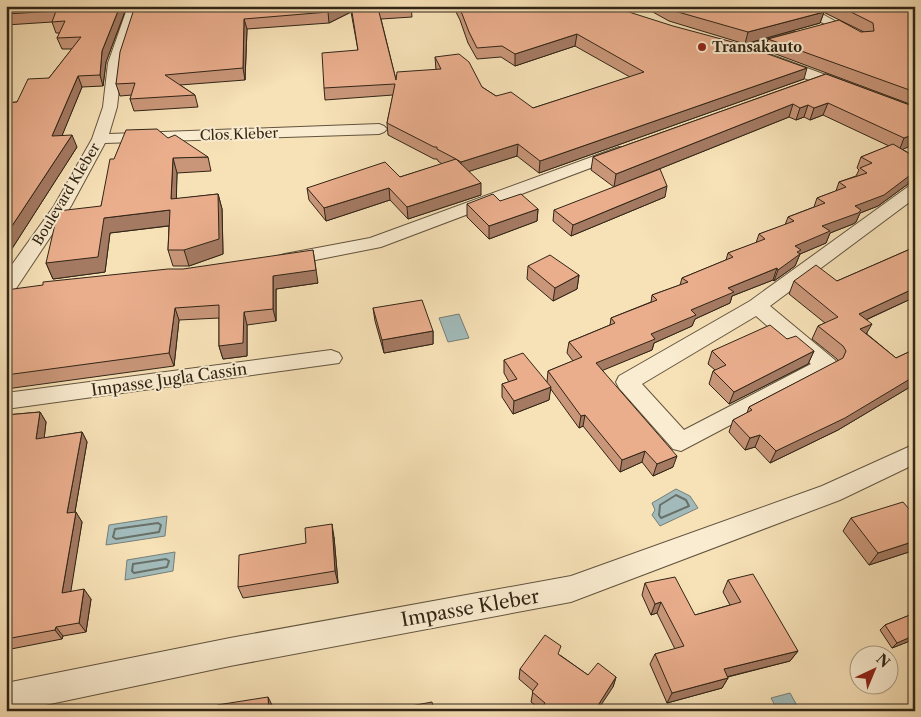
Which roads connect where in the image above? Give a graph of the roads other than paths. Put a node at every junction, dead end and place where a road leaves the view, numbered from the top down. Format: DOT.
graph roads {
  1 [pos="134,6"];
  2 [pos="798,6"];
  3 [pos="836,25"];
  4 [pos="849,32"];
  5 [pos="726,45"];
  6 [pos="744,50"];
  7 [pos="824,79"];
  8 [pos="795,89"];
  9 [pos="915,114"];
  10 [pos="379,129"];
  11 [pos="100,139"];
  12 [pos="635,146"];
  13 [pos="915,190"];
  14 [pos="268,262"];
  15 [pos="12,290"];
  16 [pos="757,306"];
  17 [pos="331,358"];
  18 [pos="6,401"];
  19 [pos="915,453"];
  20 [pos="6,698"];
  1 -- 11 [label="street, Boulevard Kleber"];
  2 -- 3 [label="street"];
  3 -- 4 [label="street"];
  3 -- 6 [label="street"];
  5 -- 6 [label="street"];
  6 -- 7 [label="street"];
  7 -- 8 [label="street"];
  7 -- 9 [label="street"];
  10 -- 11 [label="street, Clos Kleber"];
  11 -- 15 [label="street, Boulevard Kleber"];
  12 -- 14 [label="street"];
  13 -- 16 [label="street"];
  16 -- 16 [label="street"];
  17 -- 18 [label="street, Impasse Jugla Cassin"];
  19 -- 20 [label="street, Impasse Kleber"];
}
